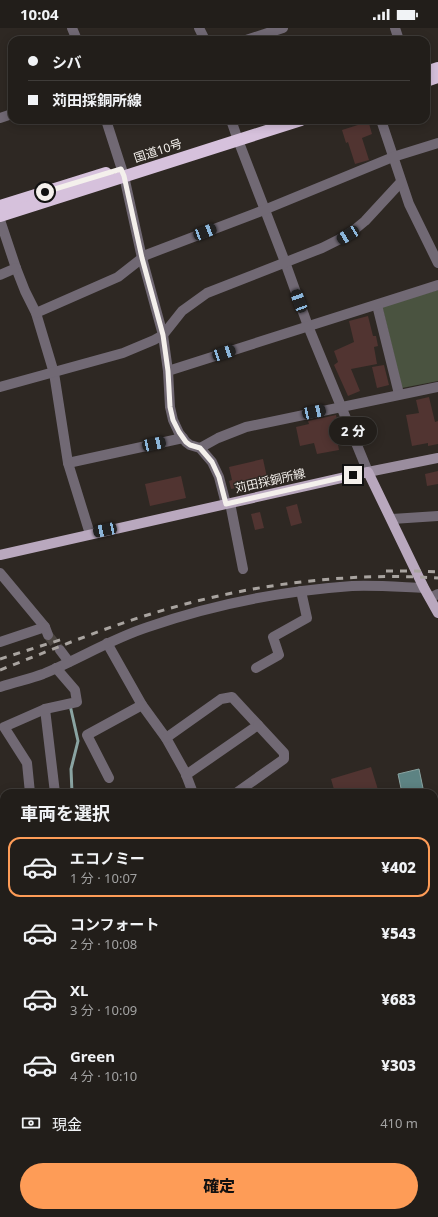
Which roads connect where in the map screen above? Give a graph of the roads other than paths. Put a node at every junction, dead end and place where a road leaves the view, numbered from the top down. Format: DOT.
graph roads {
  1 [pos="283,28"];
  2 [pos="258,36"];
  3 [pos="107,124"];
  4 [pos="232,124"];
  5 [pos="265,124"];
  6 [pos="286,124"];
  7 [pos="382,124"];
  8 [pos="236,137"];
  9 [pos="438,143"];
  10 [pos="393,158"];
  11 [pos="122,173"];
  12 [pos="401,182"];
  13 [pos="0,206"];
  14 [pos="264,210"];
  15 [pos="0,216"];
  16 [pos="0,220"];
  17 [pos="142,258"];
  18 [pos="285,262"];
  19 [pos="438,263"];
  20 [pos="16,268"];
  21 [pos="0,275"];
  22 [pos="438,285"];
  23 [pos="377,305"];
  24 [pos="36,313"];
  25 [pos="308,326"];
  26 [pos="163,335"];
  27 [pos="168,371"];
  28 [pos="54,373"];
  29 [pos="0,387"];
  30 [pos="438,387"];
  31 [pos="398,394"];
  32 [pos="342,407"];
  33 [pos="183,438"];
  34 [pos="200,448"];
  35 [pos="438,458"];
  36 [pos="68,463"];
  37 [pos="368,472"];
  38 [pos="228,504"];
  39 [pos="438,516"];
  40 [pos="392,519"];
  41 [pos="90,534"];
  42 [pos="0,555"];
  43 [pos="244,569"];
  44 [pos="0,573"];
  45 [pos="424,588"];
  46 [pos="301,591"];
  47 [pos="434,596"];
  48 [pos="438,613"];
  49 [pos="0,642"];
  50 [pos="107,643"];
  51 [pos="60,650"];
  52 [pos="69,662"];
  53 [pos="56,668"];
  54 [pos="256,668"];
  55 [pos="0,687"];
  56 [pos="142,705"];
  57 [pos="45,709"];
  58 [pos="258,725"];
  59 [pos="166,738"];
  60 [pos="186,775"];
  61 [pos="109,778"];
  62 [pos="30,789"];
  63 [pos="55,789"];
  64 [pos="191,789"];
  65 [pos="241,789"];
  1 -- 2 [label="street"];
  3 -- 11 [label="street"];
  4 -- 8 [label="street"];
  5 -- 8 [label="highway, 国道10号"];
  6 -- 8 [label="highway, 国道10号"];
  7 -- 10 [label="street"];
  8 -- 11 [label="highway, 国道10号"];
  8 -- 14 [label="street"];
  9 -- 10 [label="street"];
  10 -- 12 [label="street"];
  10 -- 14 [label="street"];
  11 -- 13 [label="highway, 国道10号"];
  11 -- 15 [label="highway, 国道10号"];
  11 -- 17 [label="street"];
  12 -- 18 [label="street"];
  12 -- 19 [label="street"];
  14 -- 17 [label="street"];
  14 -- 18 [label="street"];
  16 -- 20 [label="street"];
  17 -- 24 [label="street"];
  17 -- 26 [label="street"];
  18 -- 25 [label="street"];
  18 -- 26 [label="street"];
  20 -- 21 [label="street"];
  20 -- 24 [label="street"];
  22 -- 23 [label="street"];
  23 -- 25 [label="street"];
  23 -- 31 [label="street"];
  24 -- 28 [label="street"];
  25 -- 27 [label="street"];
  25 -- 32 [label="street"];
  26 -- 27 [label="street"];
  26 -- 28 [label="street"];
  27 -- 33 [label="street"];
  28 -- 29 [label="street"];
  28 -- 36 [label="street"];
  30 -- 31 [label="street"];
  31 -- 32 [label="street"];
  32 -- 34 [label="street"];
  32 -- 37 [label="street"];
  33 -- 34 [label="street"];
  33 -- 36 [label="street"];
  34 -- 38 [label="street"];
  35 -- 37 [label="street"];
  36 -- 41 [label="street"];
  37 -- 38 [label="main road, 苅田採銅所線"];
  37 -- 40 [label="main road"];
  38 -- 41 [label="main road, 苅田採銅所線"];
  38 -- 43 [label="street"];
  39 -- 40 [label="street"];
  40 -- 45 [label="main road"];
  41 -- 42 [label="main road, 苅田採銅所線"];
  44 -- 49 [label="street"];
  45 -- 46 [label="street"];
  45 -- 47 [label="main road"];
  46 -- 50 [label="street"];
  46 -- 54 [label="street"];
  47 -- 48 [label="main road"];
  50 -- 52 [label="street"];
  50 -- 56 [label="street"];
  51 -- 52 [label="street"];
  52 -- 53 [label="street"];
  53 -- 55 [label="street"];
  53 -- 57 [label="street"];
  56 -- 59 [label="street"];
  56 -- 61 [label="street"];
  57 -- 62 [label="street"];
  57 -- 63 [label="street"];
  58 -- 59 [label="street"];
  58 -- 60 [label="street"];
  58 -- 65 [label="street"];
  59 -- 60 [label="street"];
  60 -- 64 [label="street"];
}
